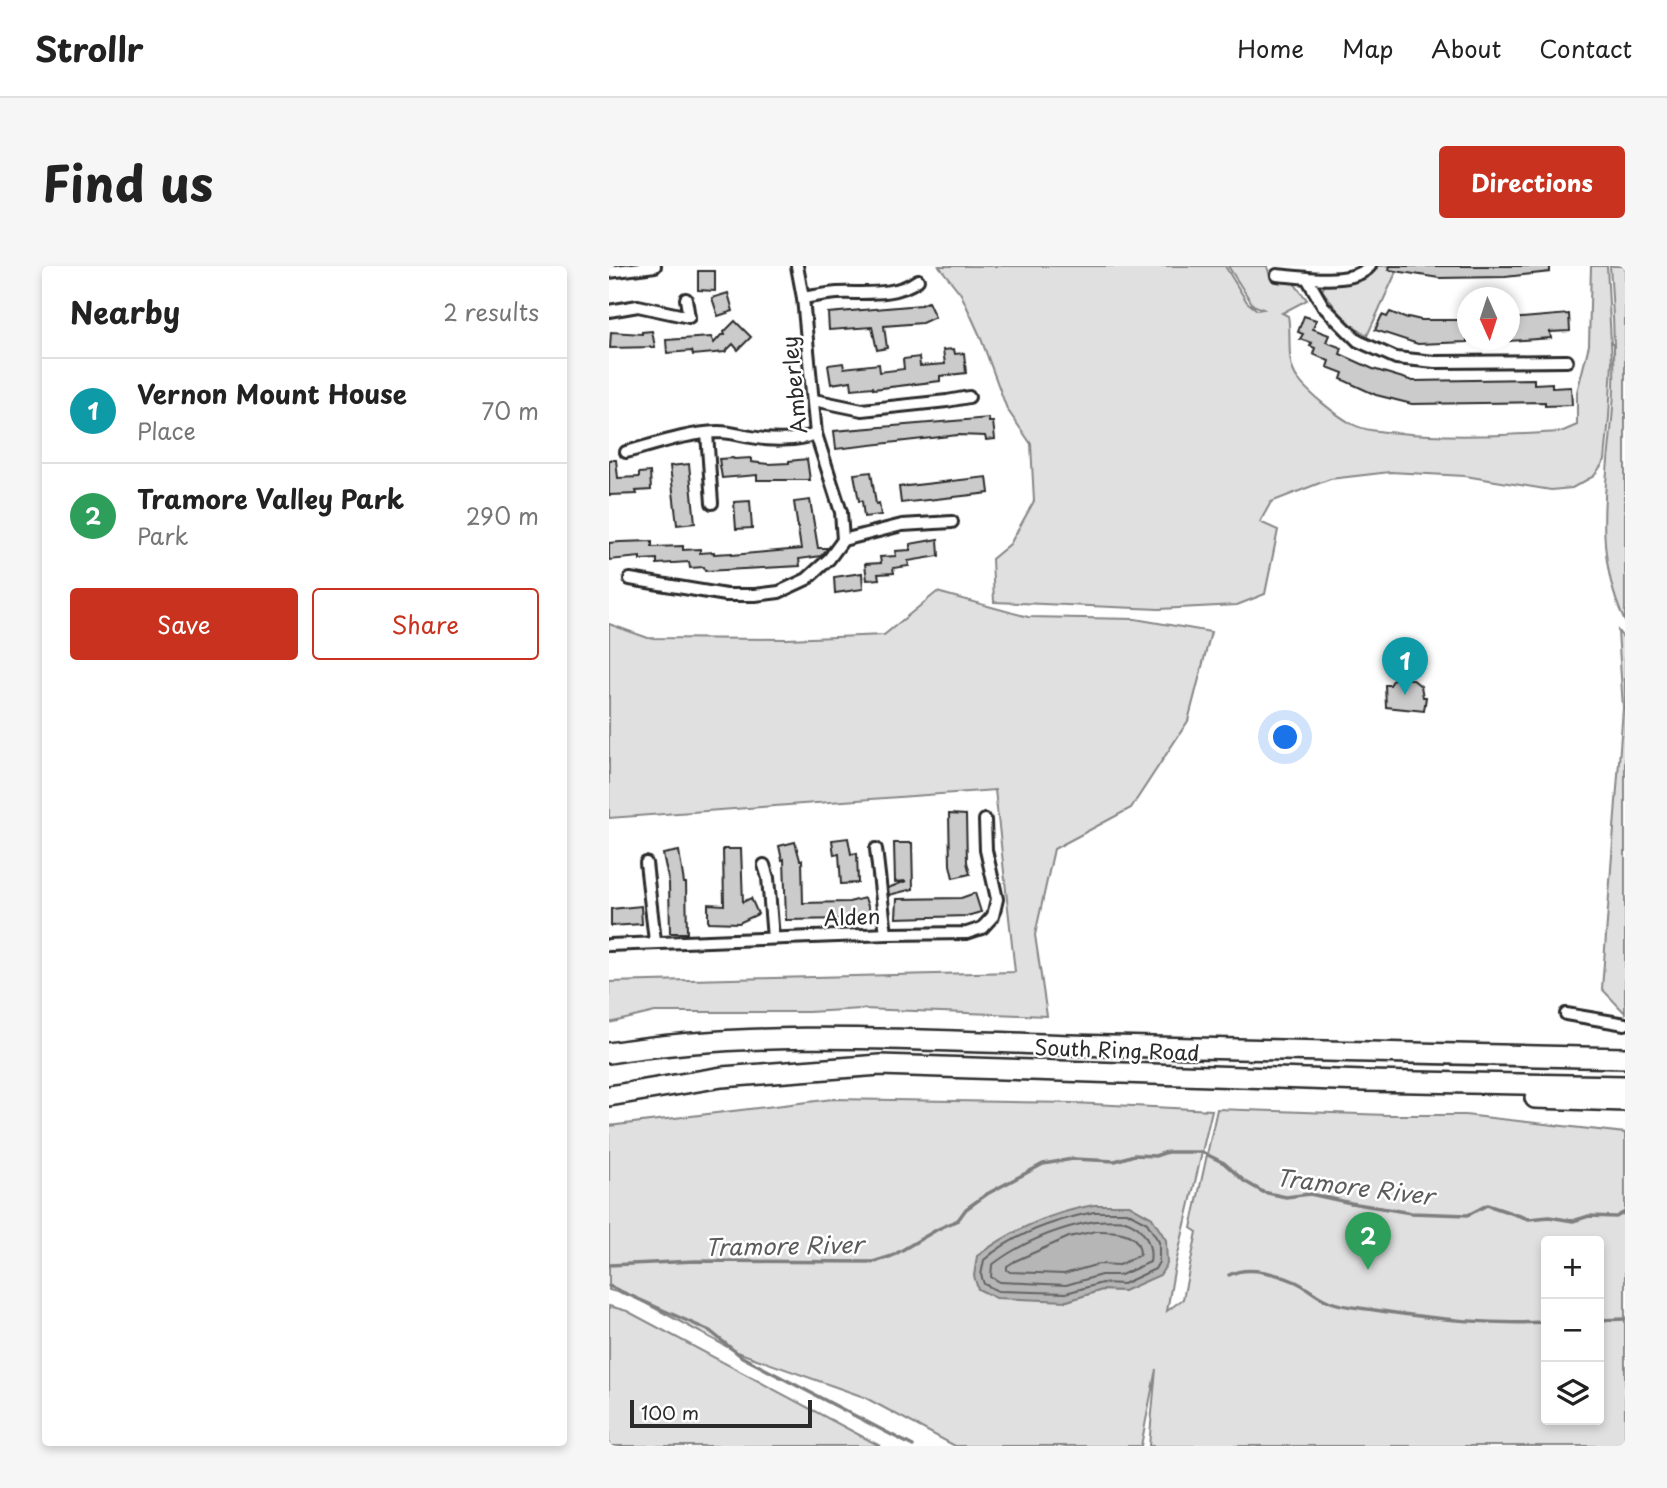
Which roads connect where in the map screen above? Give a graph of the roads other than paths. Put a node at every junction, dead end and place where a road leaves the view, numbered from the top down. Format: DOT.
graph roads {
  1 [pos="655,266"];
  2 [pos="797,266"];
  3 [pos="1370,266"];
  4 [pos="609,272"];
  5 [pos="1277,275"];
  6 [pos="1307,278"];
  7 [pos="918,280"];
  8 [pos="803,298"];
  9 [pos="686,299"];
  10 [pos="609,311"];
  11 [pos="1567,361"];
  12 [pos="969,397"];
  13 [pos="814,400"];
  14 [pos="707,433"];
  15 [pos="816,434"];
  16 [pos="626,452"];
  17 [pos="712,503"];
  18 [pos="952,522"];
  19 [pos="843,540"];
  20 [pos="630,579"];
  21 [pos="985,820"];
  22 [pos="999,838"];
  23 [pos="986,839"];
  24 [pos="876,849"];
  25 [pos="646,863"];
  26 [pos="764,865"];
  27 [pos="885,934"];
  28 [pos="773,938"];
  29 [pos="655,942"];
  30 [pos="609,945"];
  31 [pos="1566,1014"];
  32 [pos="1625,1024"];
  33 [pos="609,1053"];
  34 [pos="1625,1058"];
  35 [pos="1365,1081"];
  36 [pos="1625,1086"];
  37 [pos="609,1096"];
  38 [pos="1625,1101"];
  1 -- 4 [label="street"];
  2 -- 8 [label="street, Amberley"];
  3 -- 6 [label="street"];
  5 -- 6 [label="street"];
  6 -- 11 [label="street"];
  7 -- 8 [label="street"];
  8 -- 13 [label="street, Amberley"];
  9 -- 10 [label="street"];
  12 -- 13 [label="street"];
  13 -- 15 [label="street, Amberley"];
  14 -- 15 [label="street"];
  14 -- 16 [label="street"];
  14 -- 17 [label="street"];
  15 -- 19 [label="street, Amberley"];
  18 -- 19 [label="street"];
  19 -- 20 [label="street"];
  21 -- 23 [label="street, Alden"];
  22 -- 23 [label="street"];
  23 -- 27 [label="street, Alden"];
  24 -- 27 [label="street"];
  25 -- 29 [label="street"];
  26 -- 28 [label="street"];
  27 -- 28 [label="street, Alden"];
  28 -- 29 [label="street, Alden"];
  29 -- 30 [label="street, Alden"];
  31 -- 32 [label="street"];
  33 -- 34 [label="highway, South Ring Road"];
  35 -- 36 [label="highway, South Ring Road"];
  35 -- 37 [label="highway, South Ring Road"];
  35 -- 38 [label="highway"];
}
